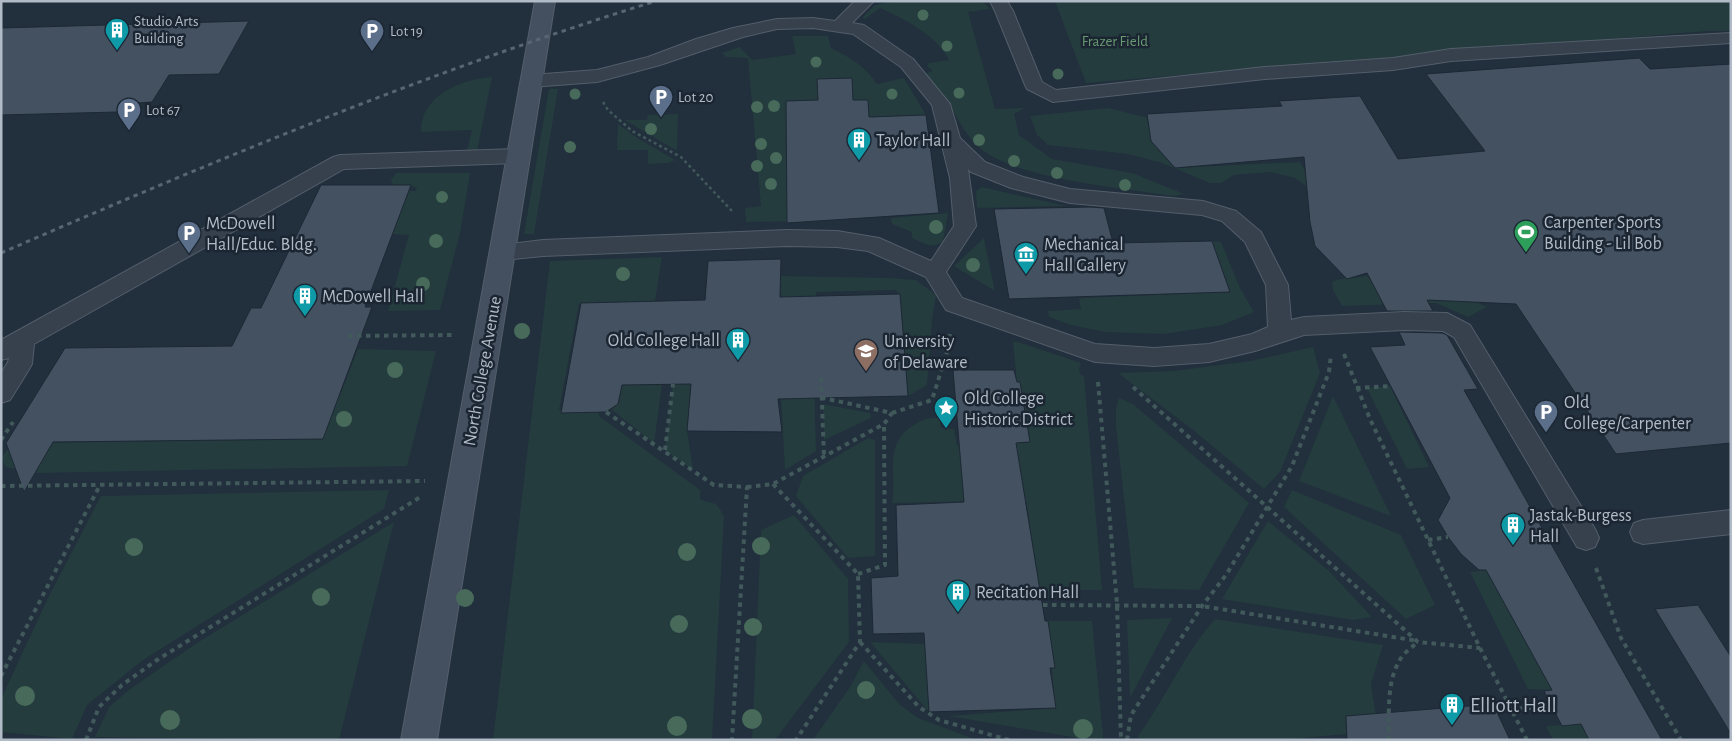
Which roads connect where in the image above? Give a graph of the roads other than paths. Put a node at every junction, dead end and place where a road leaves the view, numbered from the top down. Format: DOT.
graph roads {
  1 [pos="545,1"];
  2 [pos="866,1"];
  3 [pos="998,1"];
  4 [pos="841,26"];
  5 [pos="1731,38"];
  6 [pos="531,81"];
  7 [pos="951,140"];
  8 [pos="518,156"];
  9 [pos="502,252"];
  10 [pos="934,271"];
  11 [pos="1280,332"];
  12 [pos="23,338"];
  13 [pos="1,351"];
  14 [pos="1,393"];
  15 [pos="1731,522"];
  16 [pos="1643,532"];
  17 [pos="1586,538"];
  18 [pos="419,740"];
  1 -- 6 [label="street, North College Avenue"];
  2 -- 4 [label="lane"];
  3 -- 5 [label="lane"];
  4 -- 6 [label="lane"];
  4 -- 7 [label="lane"];
  6 -- 8 [label="street, North College Avenue"];
  7 -- 10 [label="lane"];
  7 -- 11 [label="lane"];
  8 -- 9 [label="street, North College Avenue"];
  8 -- 12 [label="lane"];
  9 -- 10 [label="lane"];
  9 -- 18 [label="street, North College Avenue"];
  10 -- 11 [label="lane"];
  11 -- 17 [label="lane"];
  12 -- 13 [label="lane"];
  12 -- 14 [label="lane"];
  15 -- 16 [label="lane"];
}
